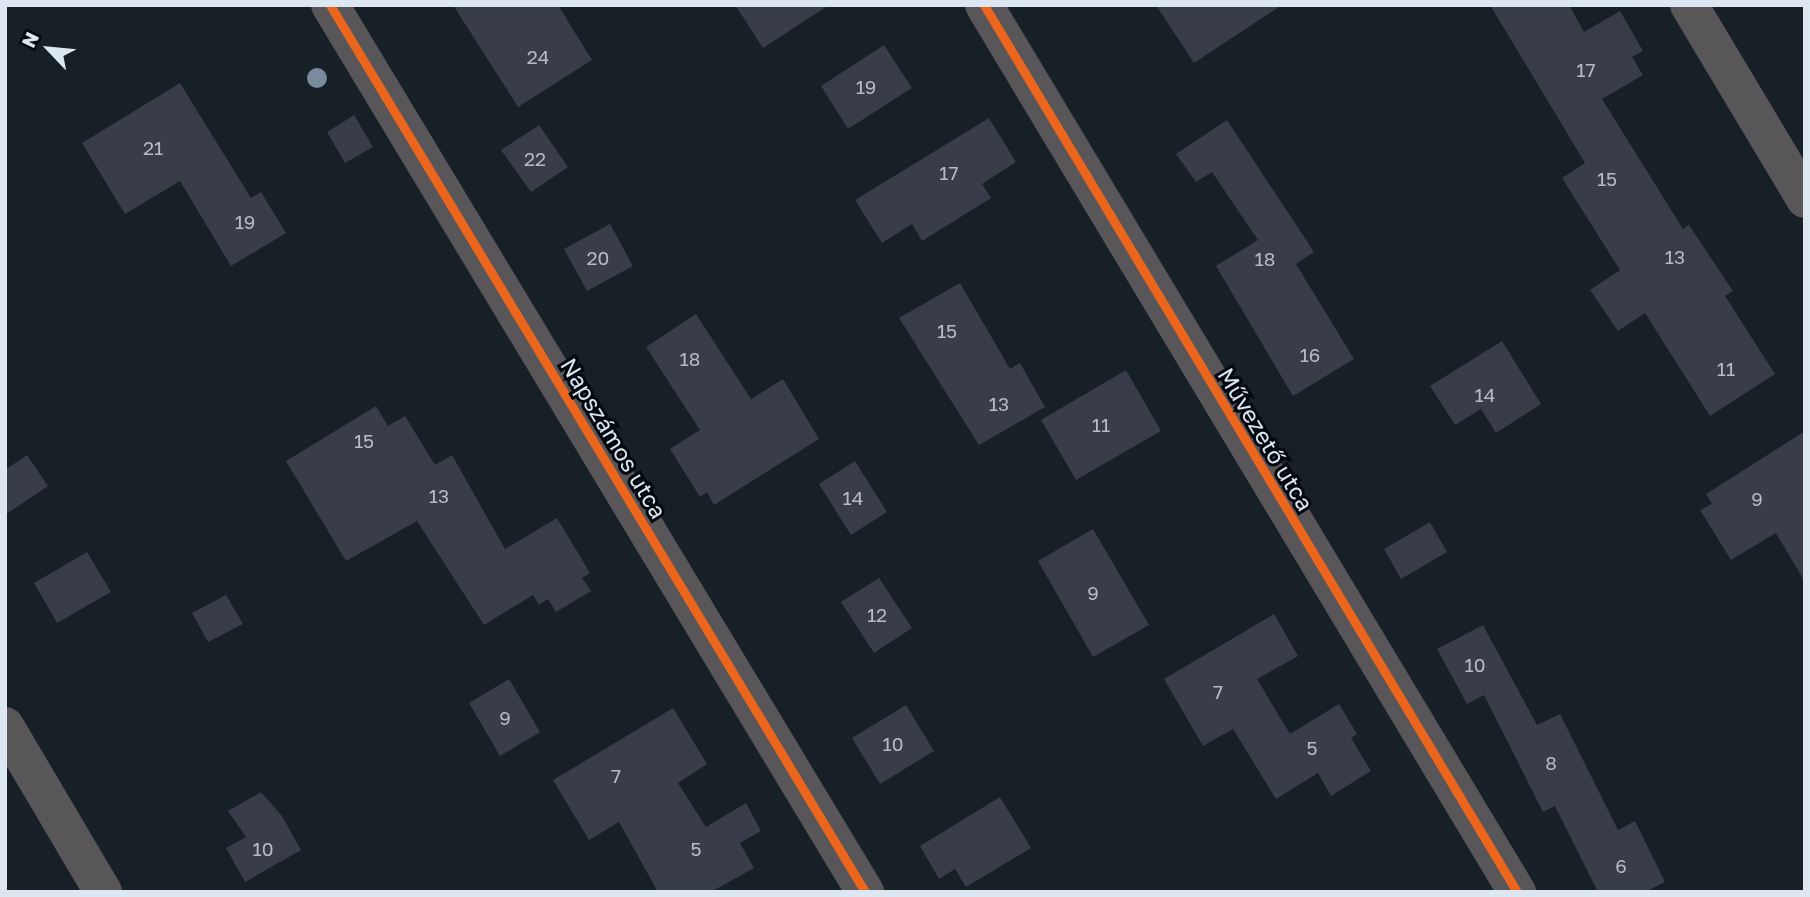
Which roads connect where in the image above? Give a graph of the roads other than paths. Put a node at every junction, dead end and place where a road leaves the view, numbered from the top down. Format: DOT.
graph roads {
  1 [pos="330,5"];
  2 [pos="984,5"];
  3 [pos="1689,5"];
  4 [pos="1805,199"];
  5 [pos="5,726"];
  6 [pos="103,892"];
  7 [pos="865,892"];
  8 [pos="1517,892"];
  1 -- 7 [label="street, Napszámos utca"];
  2 -- 8 [label="street, Művezető utca"];
  3 -- 4 [label="street"];
  5 -- 6 [label="street"];
}
